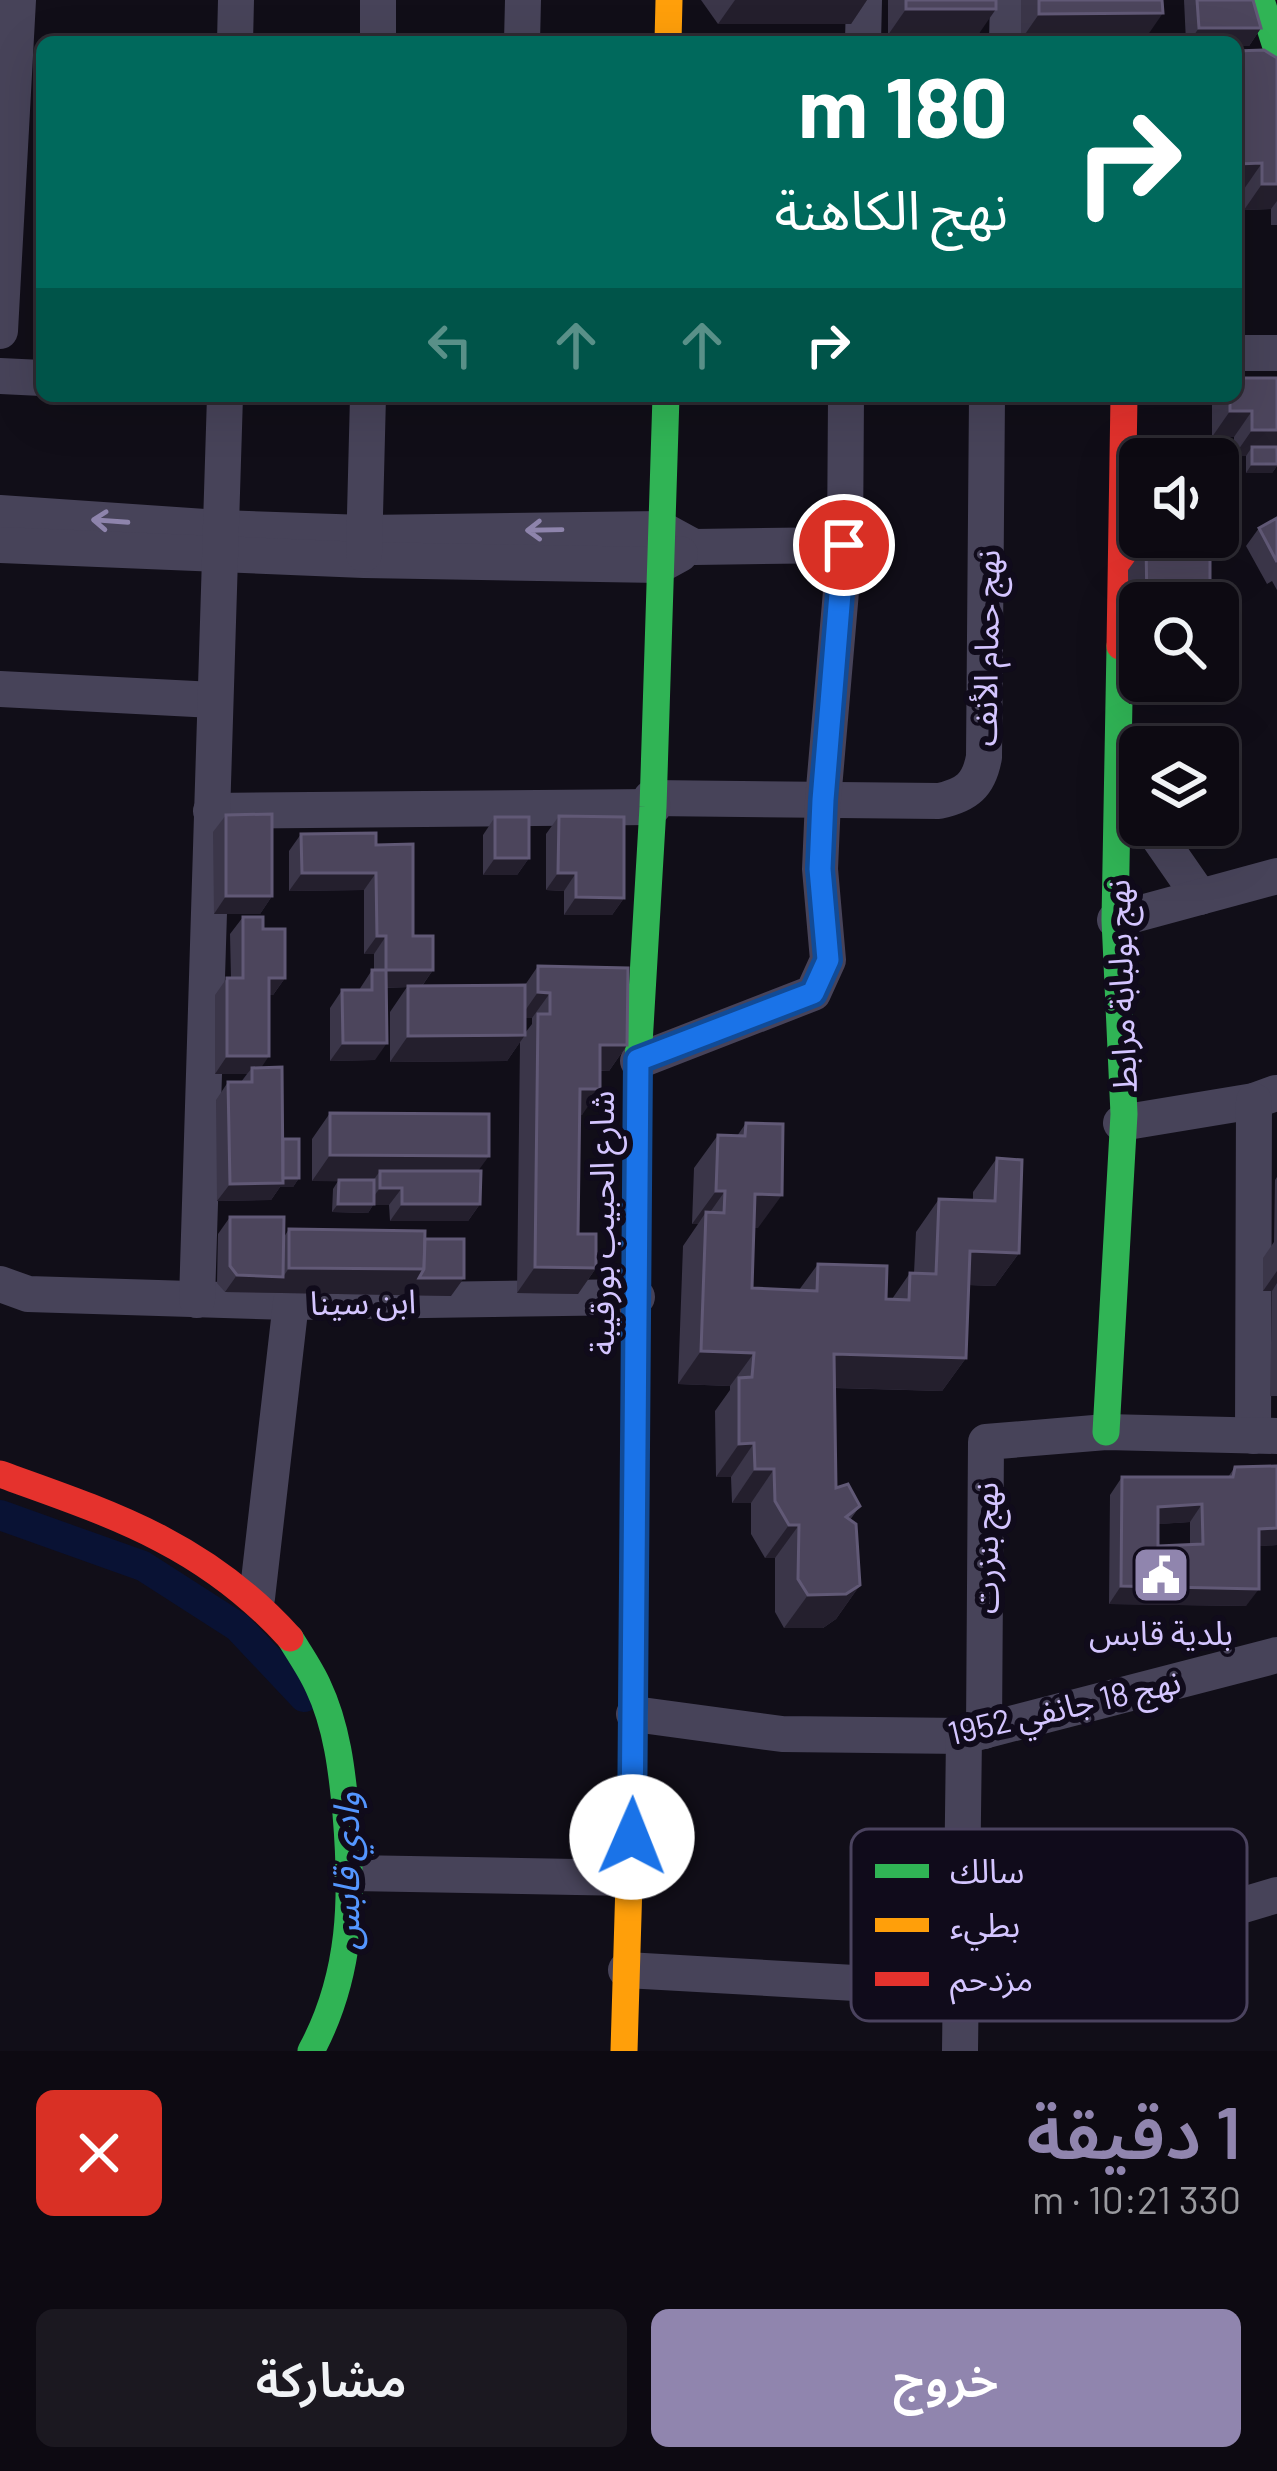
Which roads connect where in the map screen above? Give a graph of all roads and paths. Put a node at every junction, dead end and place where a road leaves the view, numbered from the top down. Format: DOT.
graph roads {
  1 [pos="18,0"];
  2 [pos="236,0"];
  3 [pos="378,0"];
  4 [pos="523,0"];
  5 [pos="668,0"];
  6 [pos="864,0"];
  7 [pos="1008,0"];
  8 [pos="1261,0"];
  9 [pos="235,36"];
  10 [pos="378,36"];
  11 [pos="522,36"];
  12 [pos="668,36"];
  13 [pos="863,36"];
  14 [pos="1007,36"];
  15 [pos="19,42"];
  16 [pos="1277,54"];
  17 [pos="1242,57"];
  18 [pos="1,287"];
  19 [pos="0,331"];
  20 [pos="1242,353"];
  21 [pos="1277,353"];
  22 [pos="0,376"];
  23 [pos="36,378"];
  24 [pos="226,402"];
  25 [pos="368,402"];
  26 [pos="666,402"];
  27 [pos="847,402"];
  28 [pos="987,402"];
  29 [pos="1124,402"];
  30 [pos="0,513"];
  31 [pos="661,529"];
  32 [pos="220,541"];
  33 [pos="0,545"];
  34 [pos="844,545"];
  35 [pos="364,546"];
  36 [pos="694,547"];
  37 [pos="660,566"];
  38 [pos="0,689"];
  39 [pos="214,700"];
  40 [pos="1127,726"];
  41 [pos="823,800"];
  42 [pos="652,803"];
  43 [pos="211,812"];
  44 [pos="1123,846"];
  45 [pos="1165,846"];
  46 [pos="1277,876"];
  47 [pos="1200,897"];
  48 [pos="1115,920"];
  49 [pos="638,1060"];
  50 [pos="1265,1097"];
  51 [pos="1120,1123"];
  52 [pos="0,1284"];
  53 [pos="637,1298"];
  54 [pos="197,1300"];
  55 [pos="291,1303"];
  56 [pos="1106,1432"];
  57 [pos="1265,1436"];
  58 [pos="0,1474"];
  59 [pos="257,1598"];
  60 [pos="1277,1655"];
  61 [pos="634,1714"];
  62 [pos="974,1733"];
  63 [pos="970,1829"];
  64 [pos="352,1873"];
  65 [pos="631,1878"];
  66 [pos="1277,1895"];
  67 [pos="1247,1904"];
  68 [pos="626,1970"];
  69 [pos="851,1983"];
  70 [pos="961,2021"];
  71 [pos="311,2051"];
  72 [pos="624,2051"];
  73 [pos="960,2051"];
  1 -- 15 [label="street"];
  2 -- 9 [label="street"];
  3 -- 10 [label="street"];
  4 -- 11 [label="street"];
  5 -- 12 [label="street"];
  6 -- 13 [label="street"];
  7 -- 14 [label="street"];
  8 -- 16 [label="street"];
  15 -- 18 [label="street"];
  16 -- 17 [label="street"];
  18 -- 19 [label="street"];
  20 -- 21 [label="street"];
  22 -- 23 [label="street"];
  24 -- 32 [label="street"];
  25 -- 35 [label="street"];
  26 -- 31 [label="street, شارع الحبيب بورقيبة"];
  27 -- 34 [label="street"];
  28 -- 41 [label="street, نهج حمام الأنف"];
  29 -- 40 [label="street, نهج بولبابة مرابط"];
  32 -- 30 [label="street, one-way"];
  31 -- 35 [label="street, one-way"];
  31 -- 36 [label="street"];
  31 -- 37 [label="street, شارع الحبيب بورقيبة"];
  32 -- 33 [label="street"];
  32 -- 35 [label="street"];
  32 -- 39 [label="street"];
  34 -- 36 [label="street"];
  34 -- 41 [label="street"];
  35 -- 37 [label="street"];
  36 -- 37 [label="street"];
  37 -- 42 [label="street, شارع الحبيب بورقيبة"];
  38 -- 39 [label="street"];
  39 -- 43 [label="street"];
  41 -- 42 [label="street, نهج حمام الأنف"];
  41 -- 49 [label="street"];
  42 -- 43 [label="street, نهج حمام الأنف"];
  42 -- 49 [label="street, شارع الحبيب بورقيبة"];
  43 -- 54 [label="street"];
  44 -- 48 [label="street, نهج بولبابة مرابط"];
  45 -- 47 [label="street"];
  46 -- 47 [label="street"];
  47 -- 48 [label="street"];
  48 -- 51 [label="street, نهج بولبابة مرابط"];
  49 -- 53 [label="street, شارع الحبيب بورقيبة"];
  50 -- 51 [label="street"];
  50 -- 57 [label="street"];
  51 -- 56 [label="street, نهج بولبابة مرابط"];
  52 -- 54 [label="street, ابن سينا"];
  53 -- 55 [label="street, ابن سينا"];
  53 -- 61 [label="street, شارع الحبيب بورقيبة"];
  54 -- 55 [label="street, ابن سينا"];
  55 -- 59 [label="street"];
  56 -- 57 [label="street, نهج بنزرت"];
  56 -- 62 [label="street, نهج بنزرت"];
  58 -- 59 [label="street"];
  59 -- 64 [label="street"];
  60 -- 62 [label="street, نهج 18 جانفي 1952"];
  61 -- 62 [label="street, نهج 18 جانفي 1952"];
  61 -- 65 [label="street, شارع الحبيب بورقيبة"];
  62 -- 63 [label="street, نهج بنزرت"];
  64 -- 65 [label="street"];
  64 -- 71 [label="street"];
  65 -- 68 [label="street, شارع الحبيب بورقيبة"];
  66 -- 67 [label="street"];
  68 -- 69 [label="street"];
  68 -- 72 [label="street, شارع الحبيب بورقيبة"];
  70 -- 73 [label="street, نهج بنزرت"];
}
